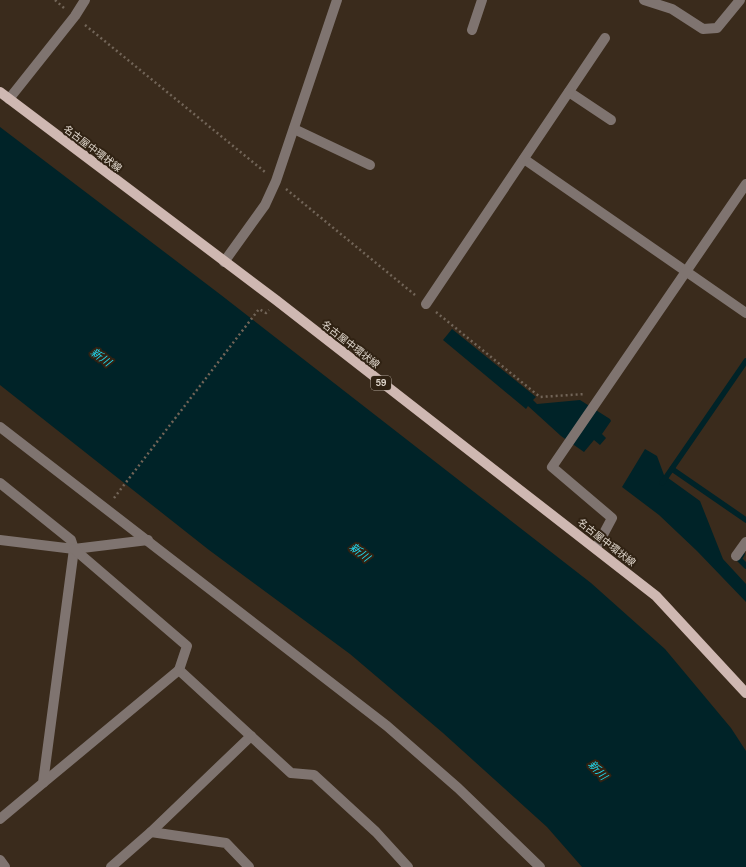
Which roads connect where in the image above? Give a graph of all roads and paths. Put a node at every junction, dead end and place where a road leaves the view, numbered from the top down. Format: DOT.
graph roads {
  1 [pos="85,0"];
  2 [pos="337,0"];
  3 [pos="482,0"];
  4 [pos="644,0"];
  5 [pos="740,0"];
  6 [pos="674,4"];
  7 [pos="75,16"];
  8 [pos="472,30"];
  9 [pos="605,38"];
  10 [pos="0,92"];
  11 [pos="569,92"];
  12 [pos="9,98"];
  13 [pos="611,120"];
  14 [pos="294,129"];
  15 [pos="524,158"];
  16 [pos="370,165"];
  17 [pos="276,181"];
  18 [pos="746,184"];
  19 [pos="224,262"];
  20 [pos="685,272"];
  21 [pos="426,304"];
  22 [pos="259,309"];
  23 [pos="746,313"];
  24 [pos="604,393"];
  25 [pos="0,427"];
  26 [pos="0,483"];
  27 [pos="112,502"];
  28 [pos="0,540"];
  29 [pos="148,540"];
  30 [pos="746,542"];
  31 [pos="596,548"];
  32 [pos="74,549"];
  33 [pos="736,556"];
  34 [pos="179,670"];
  35 [pos="746,693"];
  36 [pos="251,736"];
  37 [pos="43,783"];
  38 [pos="0,819"];
  39 [pos="151,832"];
  40 [pos="0,860"];
  41 [pos="5,867"];
  42 [pos="111,867"];
  43 [pos="250,867"];
  44 [pos="408,867"];
  45 [pos="540,867"];
  1 -- 7 [label="street"];
  2 -- 14 [label="street"];
  3 -- 8 [label="street"];
  4 -- 6 [label="street"];
  5 -- 6 [label="street"];
  7 -- 12 [label="street"];
  7 -- 17 [label="path"];
  9 -- 11 [label="street"];
  10 -- 12 [label="main road, 名古屋中環状線 / 59"];
  11 -- 13 [label="street"];
  11 -- 15 [label="street"];
  12 -- 19 [label="main road, 名古屋中環状線 / 59"];
  14 -- 16 [label="street"];
  14 -- 17 [label="street"];
  15 -- 20 [label="street"];
  15 -- 21 [label="street"];
  17 -- 19 [label="street"];
  17 -- 21 [label="path"];
  18 -- 20 [label="street"];
  19 -- 31 [label="main road, 名古屋中環状線 / 59"];
  20 -- 23 [label="street"];
  20 -- 24 [label="street"];
  21 -- 24 [label="path"];
  22 -- 27 [label="path"];
  24 -- 31 [label="street"];
  25 -- 29 [label="street"];
  26 -- 32 [label="street"];
  28 -- 32 [label="street"];
  29 -- 32 [label="street"];
  29 -- 45 [label="street"];
  30 -- 33 [label="street"];
  31 -- 35 [label="main road, 名古屋中環状線 / 59"];
  32 -- 34 [label="street"];
  32 -- 37 [label="street"];
  34 -- 36 [label="street"];
  34 -- 37 [label="street"];
  36 -- 39 [label="street"];
  36 -- 44 [label="street"];
  37 -- 38 [label="street"];
  39 -- 42 [label="street"];
  39 -- 43 [label="street"];
  40 -- 41 [label="street"];
}
